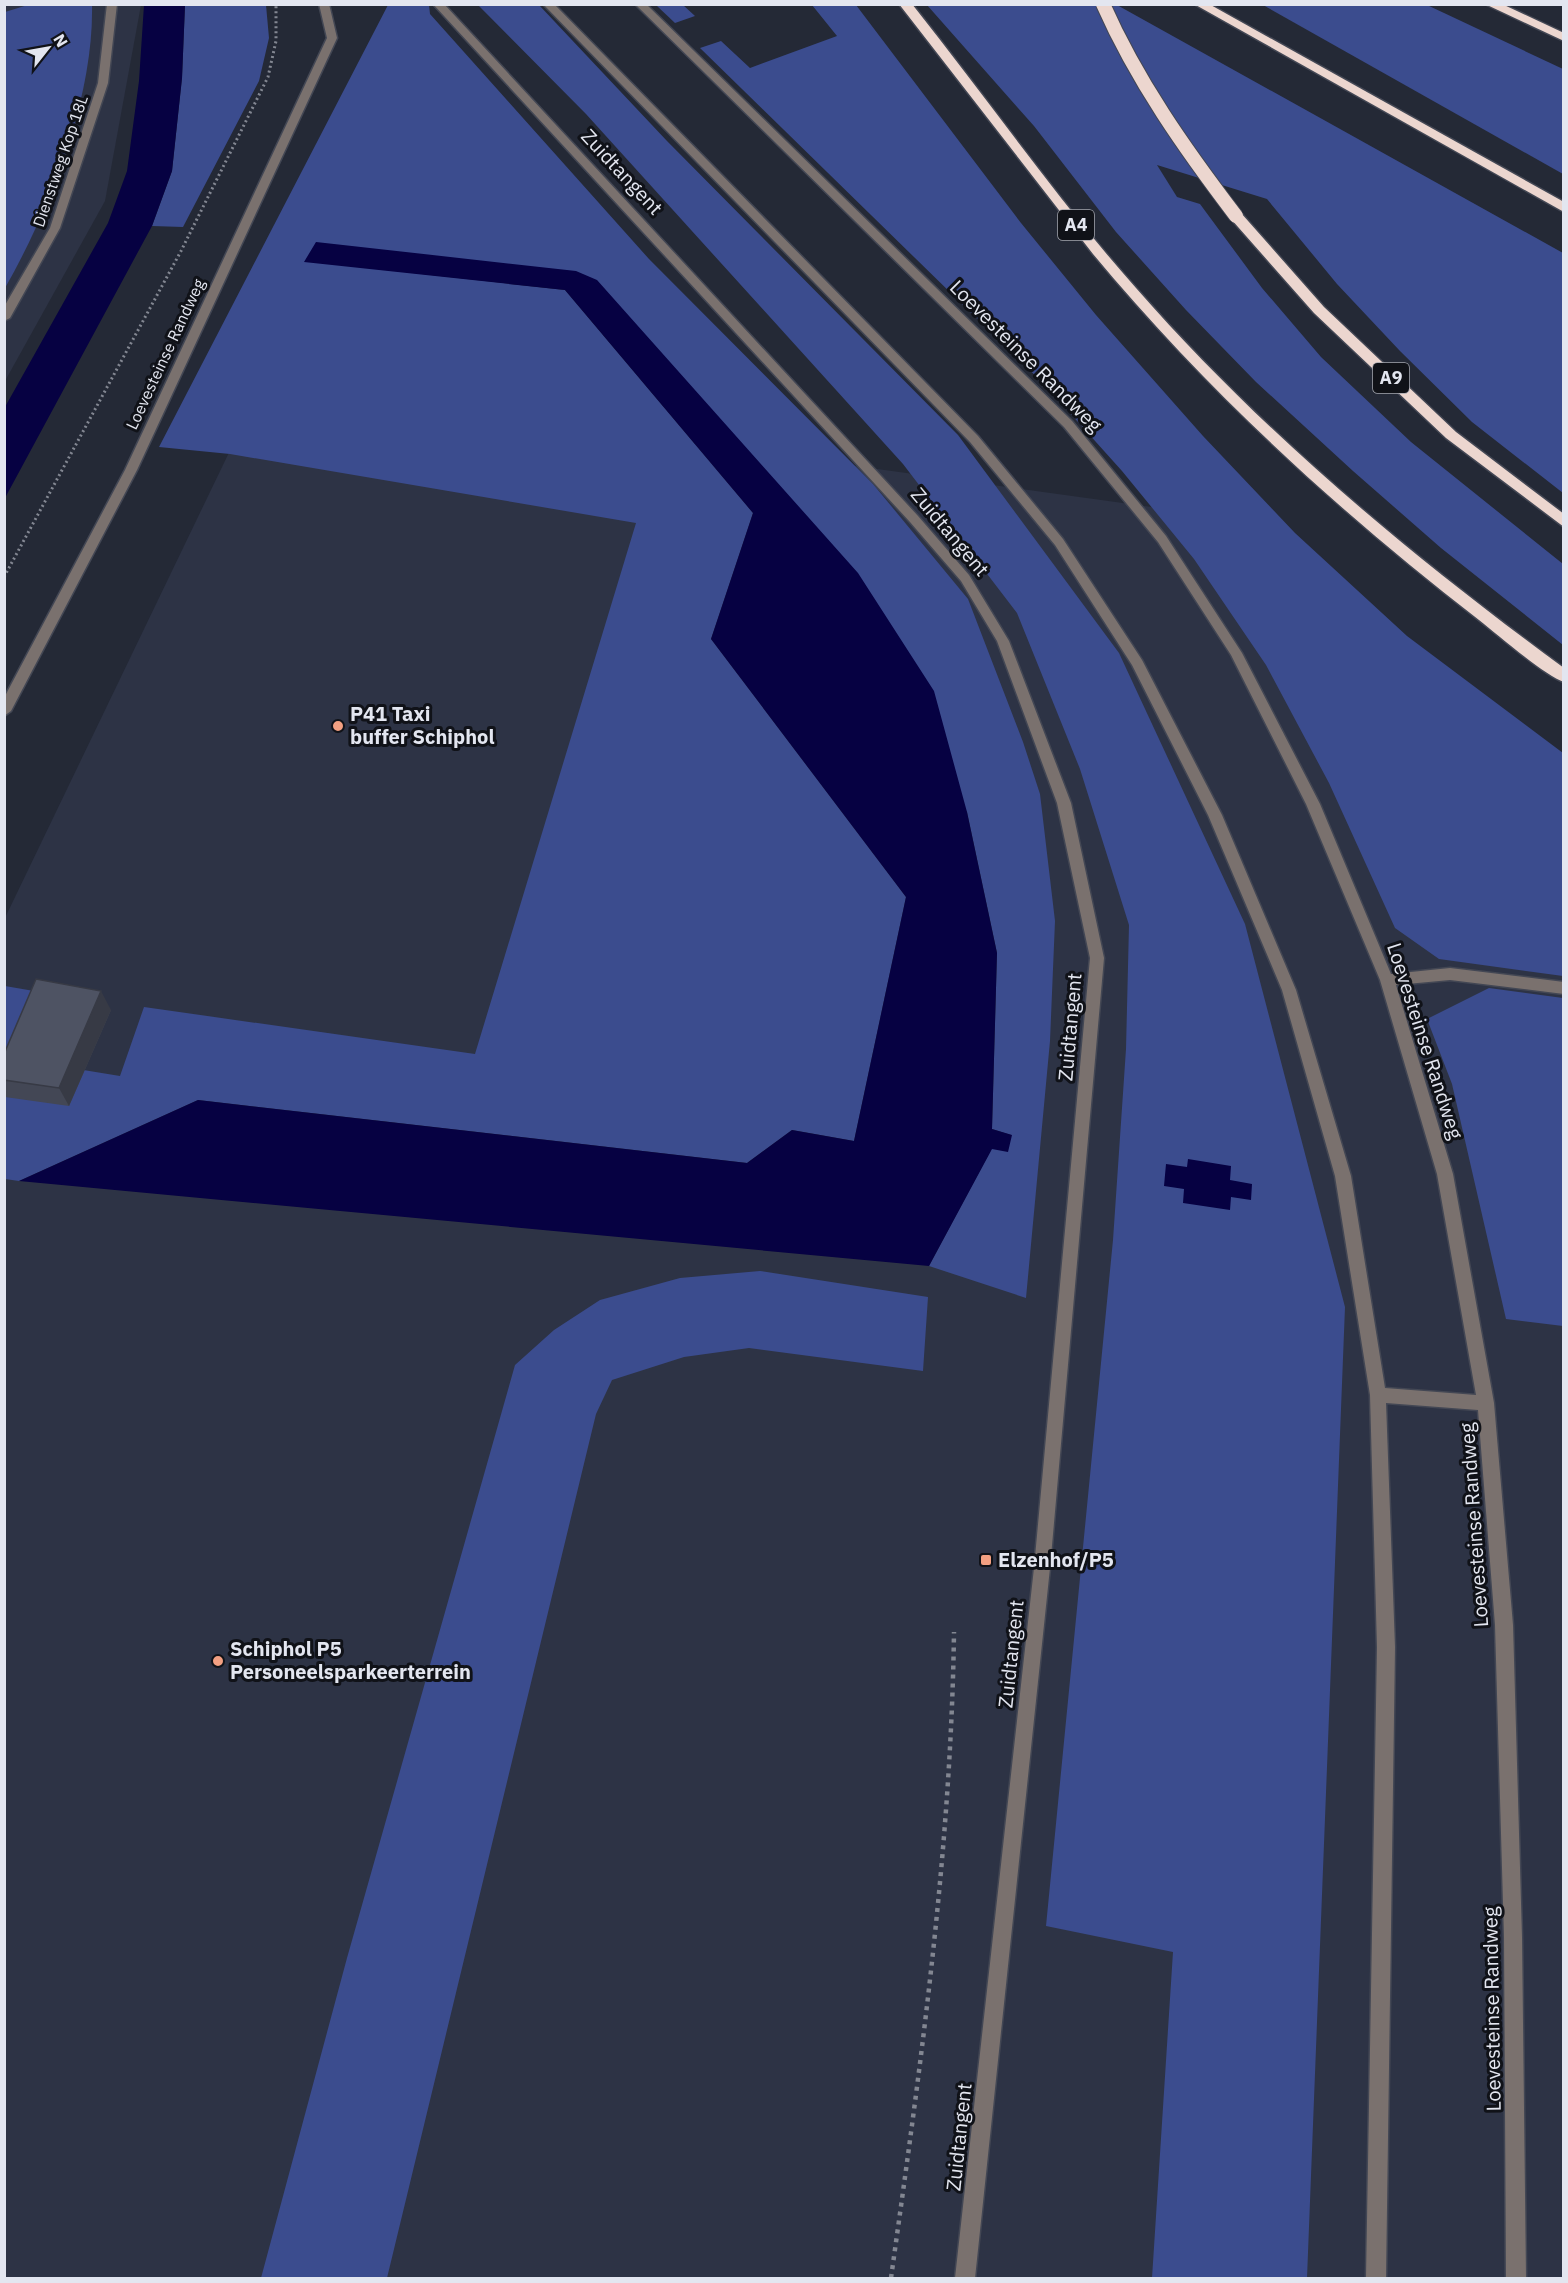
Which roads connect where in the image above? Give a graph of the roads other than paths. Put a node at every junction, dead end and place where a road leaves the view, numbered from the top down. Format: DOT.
graph roads {
  1 [pos="112,4"];
  2 [pos="324,4"];
  3 [pos="438,4"];
  4 [pos="548,4"];
  5 [pos="640,4"];
  6 [pos="905,4"];
  7 [pos="1103,4"];
  8 [pos="1200,4"];
  9 [pos="1491,4"];
  10 [pos="1563,38"];
  11 [pos="1563,208"];
  12 [pos="4,318"];
  13 [pos="1563,522"];
  14 [pos="1563,676"];
  15 [pos="4,711"];
  16 [pos="1387,980"];
  17 [pos="1563,988"];
  18 [pos="1378,1395"];
  19 [pos="1486,1403"];
  20 [pos="965,2278"];
  21 [pos="1376,2278"];
  22 [pos="1516,2278"];
  1 -- 12 [label="street, Dienstweg Kop 18L"];
  2 -- 15 [label="street, Loevesteinse Randweg"];
  3 -- 20 [label="street, Zuidtangent"];
  4 -- 18 [label="street"];
  5 -- 16 [label="street, Loevesteinse Randweg"];
  6 -- 14 [label="highway, A4"];
  7 -- 13 [label="highway, A9, bridge"];
  8 -- 11 [label="highway"];
  9 -- 10 [label="highway"];
  16 -- 17 [label="street"];
  16 -- 19 [label="street, Loevesteinse Randweg"];
  18 -- 19 [label="street"];
  18 -- 21 [label="street"];
  19 -- 22 [label="street, Loevesteinse Randweg"];
}
